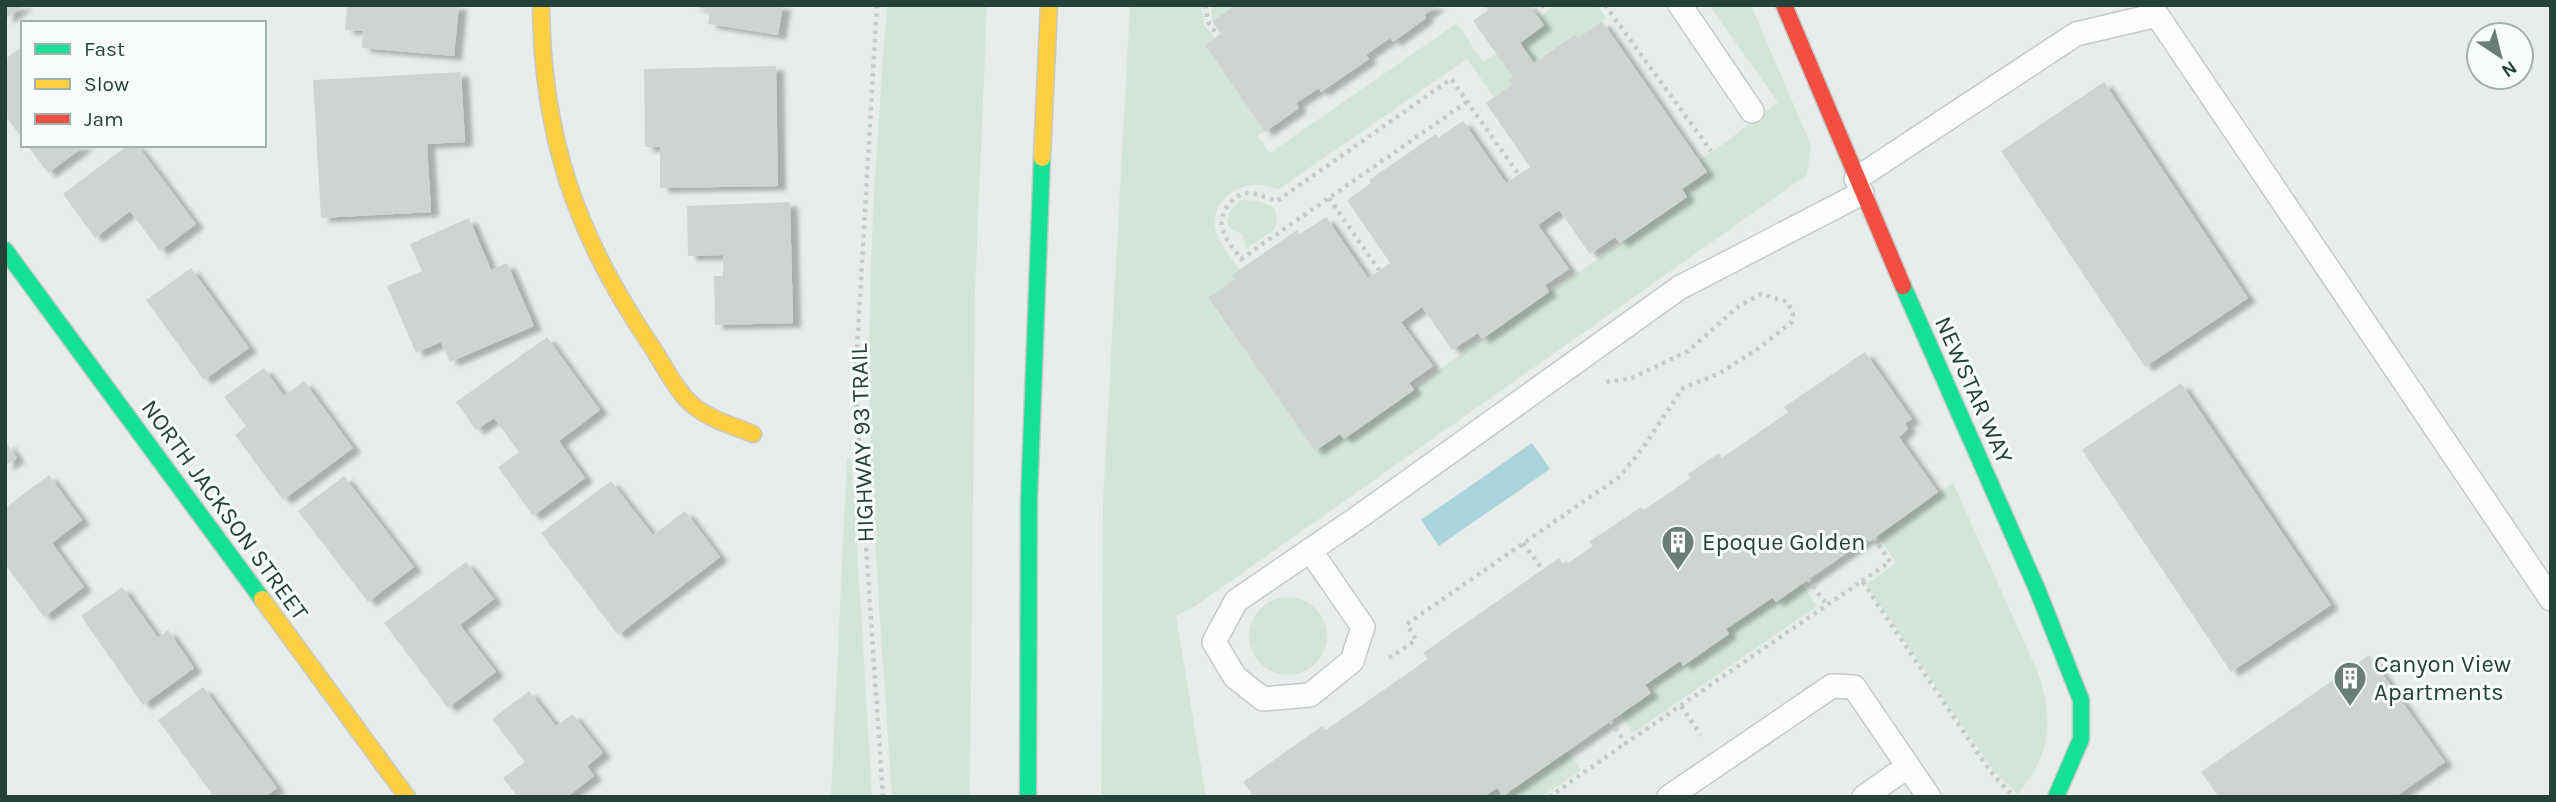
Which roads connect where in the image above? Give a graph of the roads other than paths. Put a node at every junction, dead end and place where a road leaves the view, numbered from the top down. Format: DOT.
graph roads {
  1 [pos="541,5"];
  2 [pos="1049,5"];
  3 [pos="1680,5"];
  4 [pos="1784,5"];
  5 [pos="1752,111"];
  6 [pos="1859,186"];
  7 [pos="5,250"];
  8 [pos="753,434"];
  9 [pos="1310,550"];
  10 [pos="2551,599"];
  11 [pos="1908,766"];
  12 [pos="407,797"];
  13 [pos="1028,797"];
  14 [pos="1669,797"];
  15 [pos="1864,797"];
  16 [pos="1929,797"];
  17 [pos="2056,797"];
  1 -- 8 [label="main road"];
  2 -- 13 [label="main road"];
  3 -- 5 [label="lane"];
  4 -- 6 [label="main road, NEWSTAR WAY"];
  6 -- 9 [label="lane"];
  6 -- 10 [label="lane"];
  6 -- 17 [label="main road, NEWSTAR WAY"];
  7 -- 12 [label="main road, NORTH JACKSON STREET"];
  9 -- 9 [label="lane"];
  11 -- 14 [label="lane"];
  11 -- 15 [label="lane"];
  11 -- 16 [label="lane"];
}
